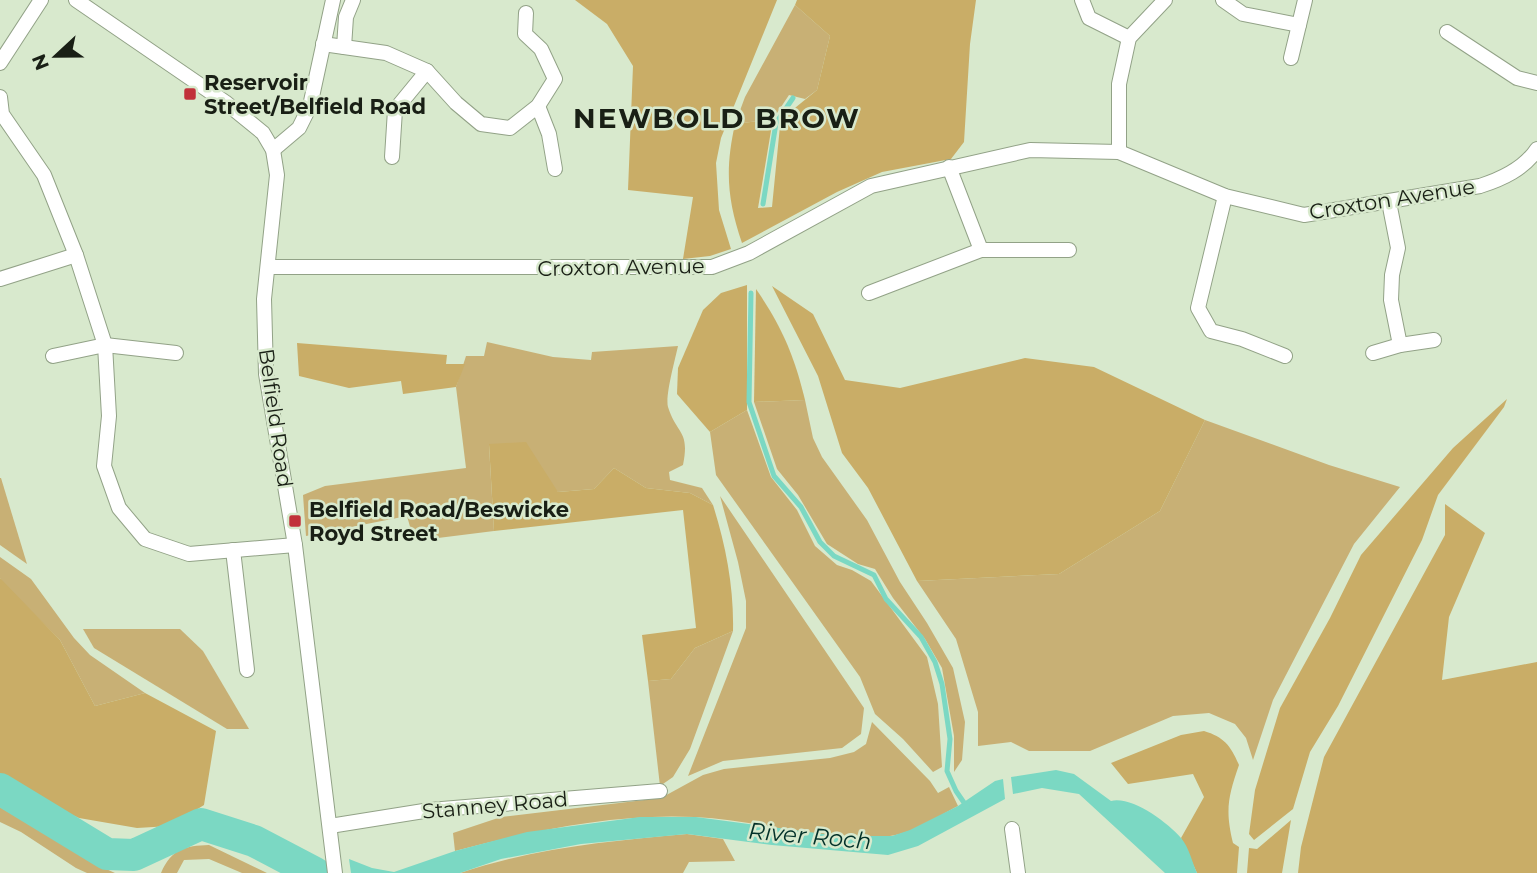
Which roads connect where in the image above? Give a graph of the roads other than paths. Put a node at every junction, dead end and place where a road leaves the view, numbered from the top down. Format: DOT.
graph roads {
  1 [pos="41,0"];
  2 [pos="76,0"];
  3 [pos="334,0"];
  4 [pos="353,0"];
  5 [pos="1082,0"];
  6 [pos="1165,0"];
  7 [pos="1223,0"];
  8 [pos="1305,0"];
  9 [pos="526,13"];
  10 [pos="1299,25"];
  11 [pos="1447,32"];
  12 [pos="1129,38"];
  13 [pos="323,44"];
  14 [pos="344,47"];
  15 [pos="1291,58"];
  16 [pos="0,64"];
  17 [pos="427,71"];
  18 [pos="1537,83"];
  19 [pos="0,97"];
  20 [pos="538,106"];
  21 [pos="273,150"];
  22 [pos="1119,152"];
  23 [pos="392,157"];
  24 [pos="1535,159"];
  25 [pos="949,167"];
  26 [pos="555,169"];
  27 [pos="1224,196"];
  28 [pos="1389,202"];
  29 [pos="981,250"];
  30 [pos="1069,250"];
  31 [pos="76,255"];
  32 [pos="268,267"];
  33 [pos="0,279"];
  34 [pos="869,293"];
  35 [pos="1434,340"];
  36 [pos="105,345"];
  37 [pos="1399,345"];
  38 [pos="176,353"];
  39 [pos="1373,353"];
  40 [pos="54,356"];
  41 [pos="1285,356"];
  42 [pos="295,545"];
  43 [pos="233,550"];
  44 [pos="247,670"];
  45 [pos="660,791"];
  46 [pos="330,826"];
  47 [pos="1012,829"];
  48 [pos="335,873"];
  49 [pos="1018,873"];
  1 -- 16 [label="street"];
  2 -- 21 [label="street, Belfield Road"];
  3 -- 13 [label="street"];
  4 -- 14 [label="street"];
  5 -- 12 [label="street"];
  6 -- 12 [label="street"];
  7 -- 10 [label="street"];
  8 -- 10 [label="street"];
  9 -- 20 [label="street"];
  10 -- 15 [label="street"];
  11 -- 18 [label="street"];
  12 -- 22 [label="street"];
  13 -- 14 [label="street"];
  13 -- 21 [label="street"];
  14 -- 17 [label="street"];
  17 -- 20 [label="street"];
  17 -- 23 [label="street"];
  19 -- 31 [label="street"];
  20 -- 26 [label="street"];
  21 -- 32 [label="street, Belfield Road"];
  22 -- 25 [label="street, Croxton Avenue"];
  22 -- 27 [label="street, Croxton Avenue"];
  24 -- 28 [label="street, Croxton Avenue"];
  25 -- 29 [label="street"];
  25 -- 32 [label="street, Croxton Avenue"];
  27 -- 28 [label="street, Croxton Avenue"];
  27 -- 41 [label="street"];
  28 -- 37 [label="street"];
  29 -- 30 [label="street"];
  29 -- 34 [label="street"];
  31 -- 33 [label="street"];
  31 -- 36 [label="street"];
  32 -- 42 [label="street, Belfield Road"];
  35 -- 37 [label="street"];
  36 -- 38 [label="street"];
  36 -- 40 [label="street"];
  36 -- 43 [label="street"];
  37 -- 39 [label="street"];
  42 -- 43 [label="street"];
  42 -- 46 [label="street, Belfield Road"];
  43 -- 44 [label="street"];
  45 -- 46 [label="street, Stanney Road"];
  46 -- 48 [label="street, Belfield Road"];
  47 -- 49 [label="street"];
}
